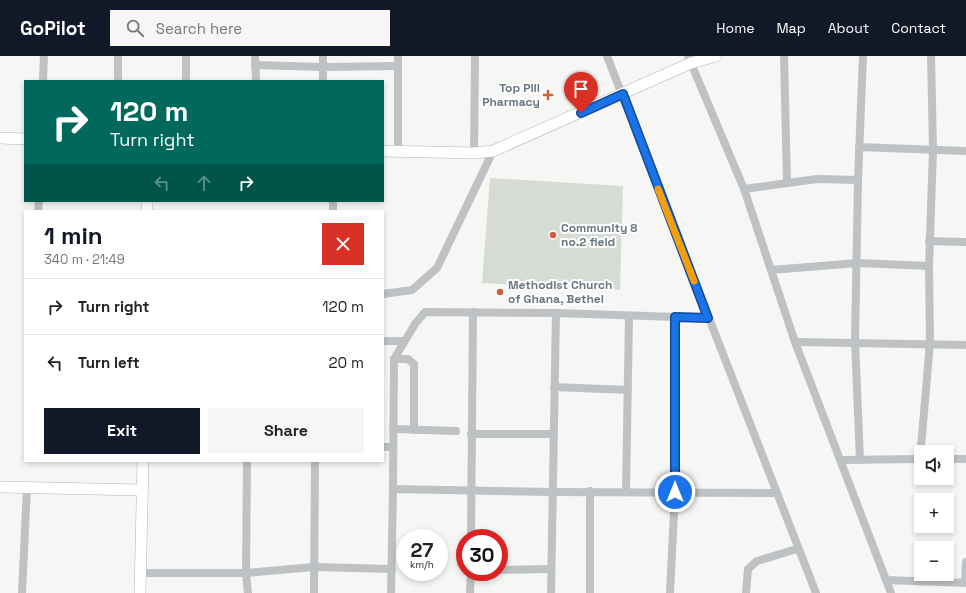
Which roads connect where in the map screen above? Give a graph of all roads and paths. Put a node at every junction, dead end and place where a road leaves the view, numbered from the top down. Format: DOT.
graph roads {
  1 [pos="44,56"];
  2 [pos="118,56"];
  3 [pos="186,56"];
  4 [pos="323,56"];
  5 [pos="398,56"];
  6 [pos="475,56"];
  7 [pos="607,56"];
  8 [pos="716,56"];
  9 [pos="784,56"];
  10 [pos="863,56"];
  11 [pos="931,56"];
  12 [pos="255,60"];
  13 [pos="689,60"];
  14 [pos="398,66"];
  15 [pos="323,67"];
  16 [pos="43,80"];
  17 [pos="118,80"];
  18 [pos="186,80"];
  19 [pos="256,80"];
  20 [pos="323,80"];
  21 [pos="623,94"];
  22 [pos="0,138"];
  23 [pos="24,139"];
  24 [pos="859,147"];
  25 [pos="493,150"];
  26 [pos="933,150"];
  27 [pos="384,151"];
  28 [pos="966,151"];
  29 [pos="398,152"];
  30 [pos="474,153"];
  31 [pos="858,180"];
  32 [pos="787,182"];
  33 [pos="744,190"];
  34 [pos="929,241"];
  35 [pos="966,242"];
  36 [pos="858,263"];
  37 [pos="929,266"];
  38 [pos="771,270"];
  39 [pos="384,294"];
  40 [pos="473,312"];
  41 [pos="556,313"];
  42 [pos="629,316"];
  43 [pos="675,317"];
  44 [pos="708,318"];
  45 [pos="384,341"];
  46 [pos="404,341"];
  47 [pos="855,341"];
  48 [pos="795,342"];
  49 [pos="930,344"];
  50 [pos="966,345"];
  51 [pos="394,359"];
  52 [pos="554,386"];
  53 [pos="628,390"];
  54 [pos="394,429"];
  55 [pos="414,430"];
  56 [pos="456,431"];
  57 [pos="471,434"];
  58 [pos="553,434"];
  59 [pos="921,445"];
  60 [pos="384,447"];
  61 [pos="393,447"];
  62 [pos="914,459"];
  63 [pos="954,459"];
  64 [pos="966,459"];
  65 [pos="842,460"];
  66 [pos="860,460"];
  67 [pos="143,462"];
  68 [pos="247,462"];
  69 [pos="315,462"];
  70 [pos="0,488"];
  71 [pos="27,488"];
  72 [pos="393,489"];
  73 [pos="142,490"];
  74 [pos="470,490"];
  75 [pos="590,491"];
  76 [pos="626,491"];
  77 [pos="552,492"];
  78 [pos="675,492"];
  79 [pos="776,493"];
  80 [pos="470,529"];
  81 [pos="797,549"];
  82 [pos="966,562"];
  83 [pos="314,567"];
  84 [pos="551,569"];
  85 [pos="392,570"];
  86 [pos="508,570"];
  87 [pos="140,573"];
  88 [pos="246,573"];
  89 [pos="886,580"];
  90 [pos="471,581"];
  91 [pos="966,583"];
  92 [pos="22,593"];
  93 [pos="140,593"];
  94 [pos="248,593"];
  95 [pos="314,593"];
  96 [pos="391,593"];
  97 [pos="470,593"];
  98 [pos="551,593"];
  99 [pos="590,593"];
  100 [pos="670,593"];
  101 [pos="746,593"];
  102 [pos="816,593"];
  103 [pos="891,593"];
  1 -- 16 [label="street"];
  2 -- 17 [label="street"];
  3 -- 18 [label="street"];
  4 -- 15 [label="street"];
  5 -- 14 [label="street"];
  6 -- 30 [label="street"];
  7 -- 21 [label="street"];
  8 -- 13 [label="street"];
  9 -- 32 [label="street"];
  10 -- 24 [label="street"];
  11 -- 26 [label="street"];
  12 -- 15 [label="street"];
  12 -- 19 [label="street"];
  13 -- 21 [label="street"];
  13 -- 33 [label="street"];
  14 -- 15 [label="street"];
  14 -- 29 [label="street"];
  15 -- 20 [label="street"];
  21 -- 25 [label="street"];
  21 -- 44 [label="street"];
  22 -- 23 [label="street"];
  24 -- 26 [label="street"];
  24 -- 31 [label="street"];
  25 -- 30 [label="street"];
  25 -- 39 [label="street"];
  26 -- 28 [label="street"];
  26 -- 34 [label="street"];
  27 -- 29 [label="street"];
  29 -- 30 [label="street"];
  31 -- 32 [label="street"];
  31 -- 36 [label="street"];
  32 -- 33 [label="street"];
  33 -- 38 [label="street"];
  34 -- 35 [label="street"];
  34 -- 37 [label="street"];
  36 -- 37 [label="street"];
  36 -- 38 [label="street"];
  36 -- 47 [label="street"];
  37 -- 49 [label="street"];
  38 -- 48 [label="street"];
  40 -- 41 [label="street"];
  40 -- 46 [label="street"];
  40 -- 57 [label="street"];
  41 -- 42 [label="street"];
  41 -- 52 [label="street"];
  42 -- 43 [label="street"];
  42 -- 53 [label="street"];
  43 -- 44 [label="street"];
  43 -- 78 [label="street"];
  44 -- 79 [label="street"];
  45 -- 46 [label="street"];
  46 -- 51 [label="street"];
  47 -- 48 [label="street"];
  47 -- 49 [label="street"];
  47 -- 66 [label="street"];
  48 -- 65 [label="street"];
  49 -- 50 [label="street"];
  49 -- 59 [label="street"];
  51 -- 54 [label="street"];
  51 -- 55 [label="street"];
  52 -- 53 [label="street"];
  52 -- 58 [label="street"];
  53 -- 76 [label="street"];
  54 -- 55 [label="street"];
  54 -- 61 [label="street"];
  55 -- 56 [label="street"];
  57 -- 58 [label="street"];
  57 -- 74 [label="street"];
  58 -- 77 [label="street"];
  60 -- 61 [label="street"];
  61 -- 72 [label="street"];
  62 -- 66 [label="street"];
  63 -- 64 [label="street"];
  65 -- 66 [label="street"];
  65 -- 89 [label="street"];
  67 -- 73 [label="street"];
  68 -- 88 [label="street"];
  69 -- 83 [label="street"];
  70 -- 71 [label="street"];
  71 -- 73 [label="street"];
  71 -- 92 [label="street"];
  72 -- 74 [label="street"];
  72 -- 85 [label="street"];
  73 -- 87 [label="street"];
  74 -- 77 [label="street"];
  74 -- 80 [label="street"];
  75 -- 76 [label="street"];
  75 -- 77 [label="street"];
  75 -- 99 [label="street"];
  76 -- 78 [label="street"];
  77 -- 84 [label="street"];
  78 -- 79 [label="street"];
  78 -- 100 [label="street"];
  79 -- 81 [label="street"];
  81 -- 101 [label="street"];
  81 -- 102 [label="street"];
  82 -- 91 [label="street"];
  83 -- 85 [label="street"];
  83 -- 88 [label="street"];
  83 -- 95 [label="street"];
  84 -- 86 [label="street"];
  84 -- 98 [label="street"];
  85 -- 96 [label="street"];
  87 -- 88 [label="street"];
  87 -- 93 [label="street"];
  88 -- 94 [label="street"];
  89 -- 91 [label="street"];
  89 -- 103 [label="street"];
  90 -- 97 [label="street"];
}
